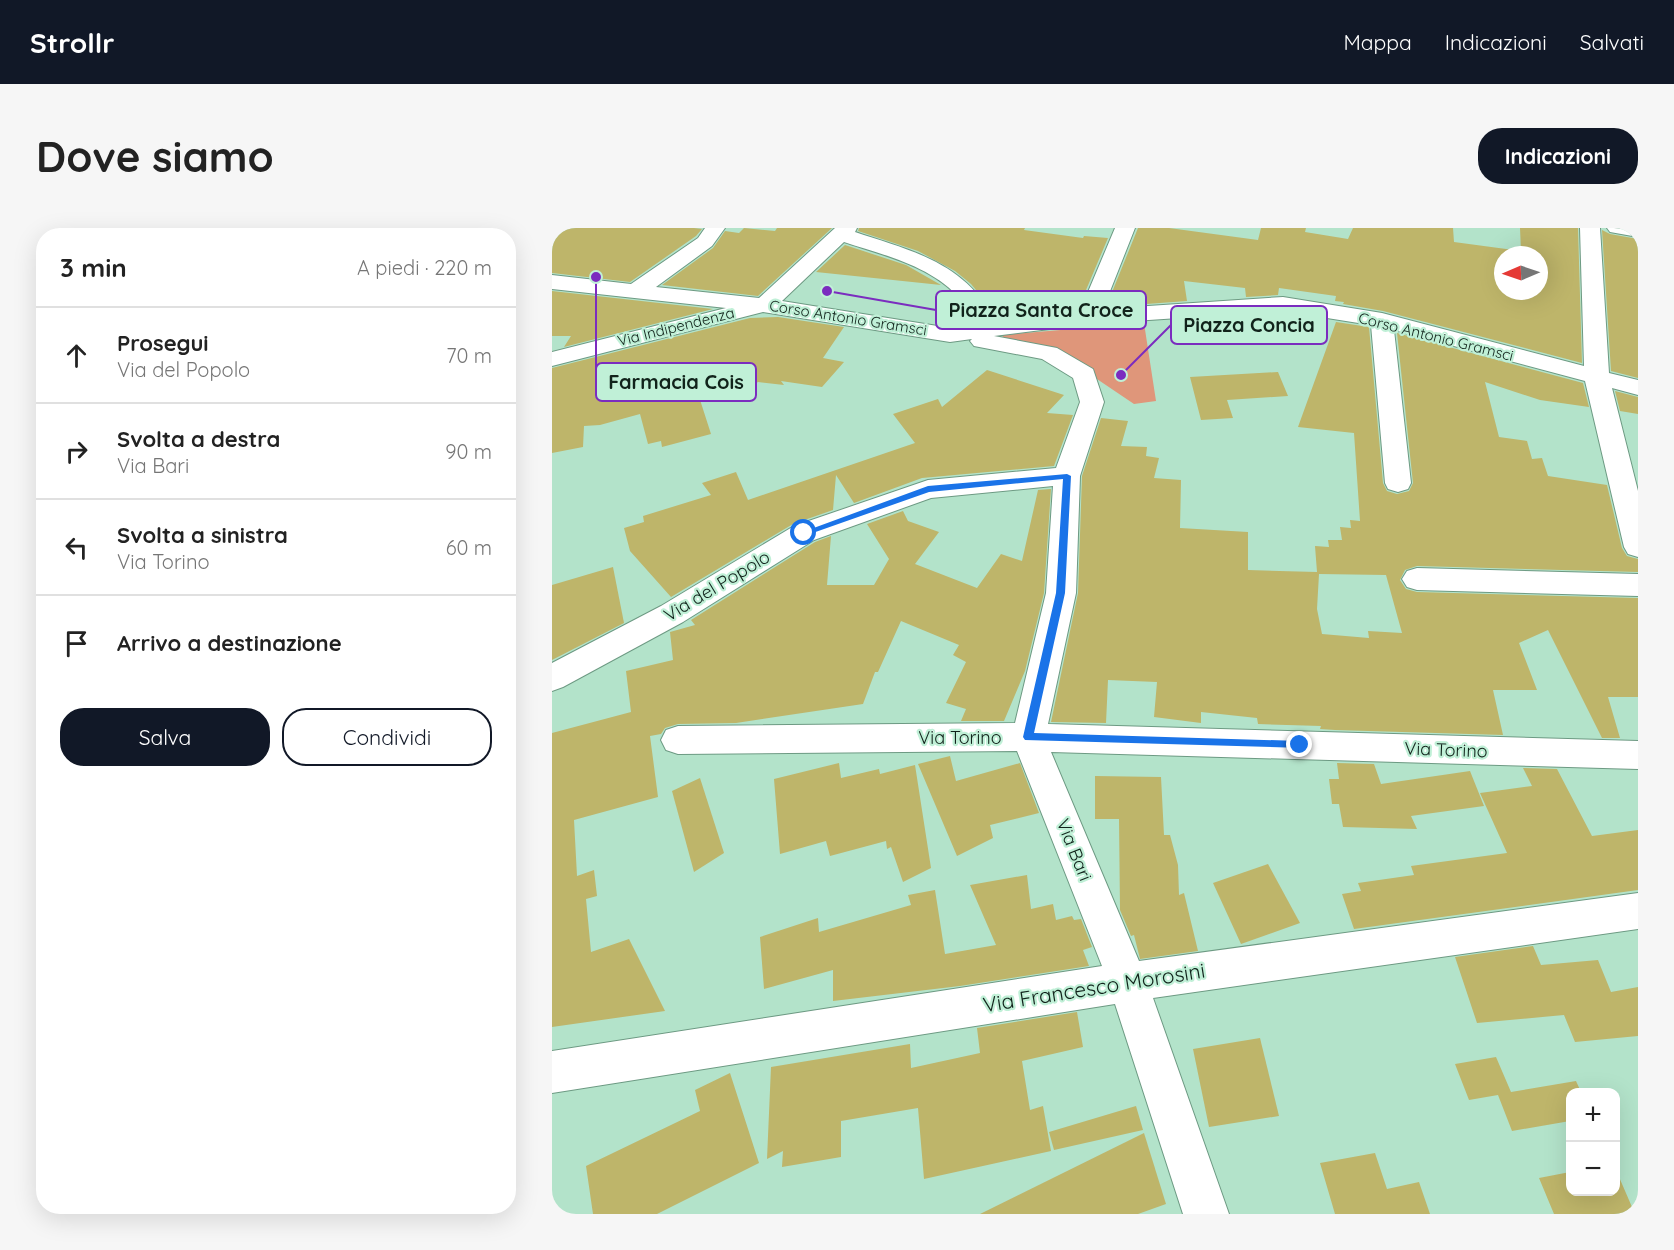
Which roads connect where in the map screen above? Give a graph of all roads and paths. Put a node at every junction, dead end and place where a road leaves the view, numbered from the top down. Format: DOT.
graph roads {
  1 [pos="715,228"];
  2 [pos="1125,228"];
  3 [pos="1590,228"];
  4 [pos="1617,228"];
  5 [pos="844,231"];
  6 [pos="1638,231"];
  7 [pos="553,281"];
  8 [pos="634,292"];
  9 [pos="764,304"];
  10 [pos="1089,317"];
  11 [pos="1382,320"];
  12 [pos="987,330"];
  13 [pos="950,335"];
  14 [pos="552,359"];
  15 [pos="1597,379"];
  16 [pos="1638,388"];
  17 [pos="1067,476"];
  18 [pos="1398,483"];
  19 [pos="1638,547"];
  20 [pos="1417,579"];
  21 [pos="1638,585"];
  22 [pos="552,678"];
  23 [pos="1028,737"];
  24 [pos="678,740"];
  25 [pos="1638,755"];
  26 [pos="1638,911"];
  27 [pos="1128,982"];
  28 [pos="552,1072"];
  29 [pos="1206,1214"];
  1 -- 8 [label="street"];
  2 -- 10 [label="street"];
  3 -- 15 [label="street"];
  4 -- 6 [label="street"];
  5 -- 9 [label="street"];
  5 -- 12 [label="street"];
  7 -- 8 [label="street, Corso Antonio Gramsci"];
  8 -- 9 [label="street, Corso Antonio Gramsci"];
  9 -- 13 [label="street, Corso Antonio Gramsci"];
  9 -- 14 [label="street, Via Indipendenza"];
  10 -- 11 [label="street, Corso Antonio Gramsci"];
  10 -- 12 [label="street, Corso Antonio Gramsci"];
  11 -- 15 [label="street, Corso Antonio Gramsci"];
  11 -- 18 [label="street"];
  12 -- 13 [label="street, Corso Antonio Gramsci"];
  13 -- 17 [label="street"];
  15 -- 16 [label="street, Corso Antonio Gramsci"];
  15 -- 19 [label="street"];
  17 -- 22 [label="street, Via del Popolo"];
  17 -- 23 [label="street"];
  20 -- 21 [label="street"];
  23 -- 24 [label="street, Via Torino"];
  23 -- 25 [label="street, Via Torino"];
  23 -- 27 [label="street, Via Bari"];
  26 -- 27 [label="street, Via Francesco Morosini"];
  27 -- 28 [label="street, Via Francesco Morosini"];
  27 -- 29 [label="street, Via Bari"];
}
